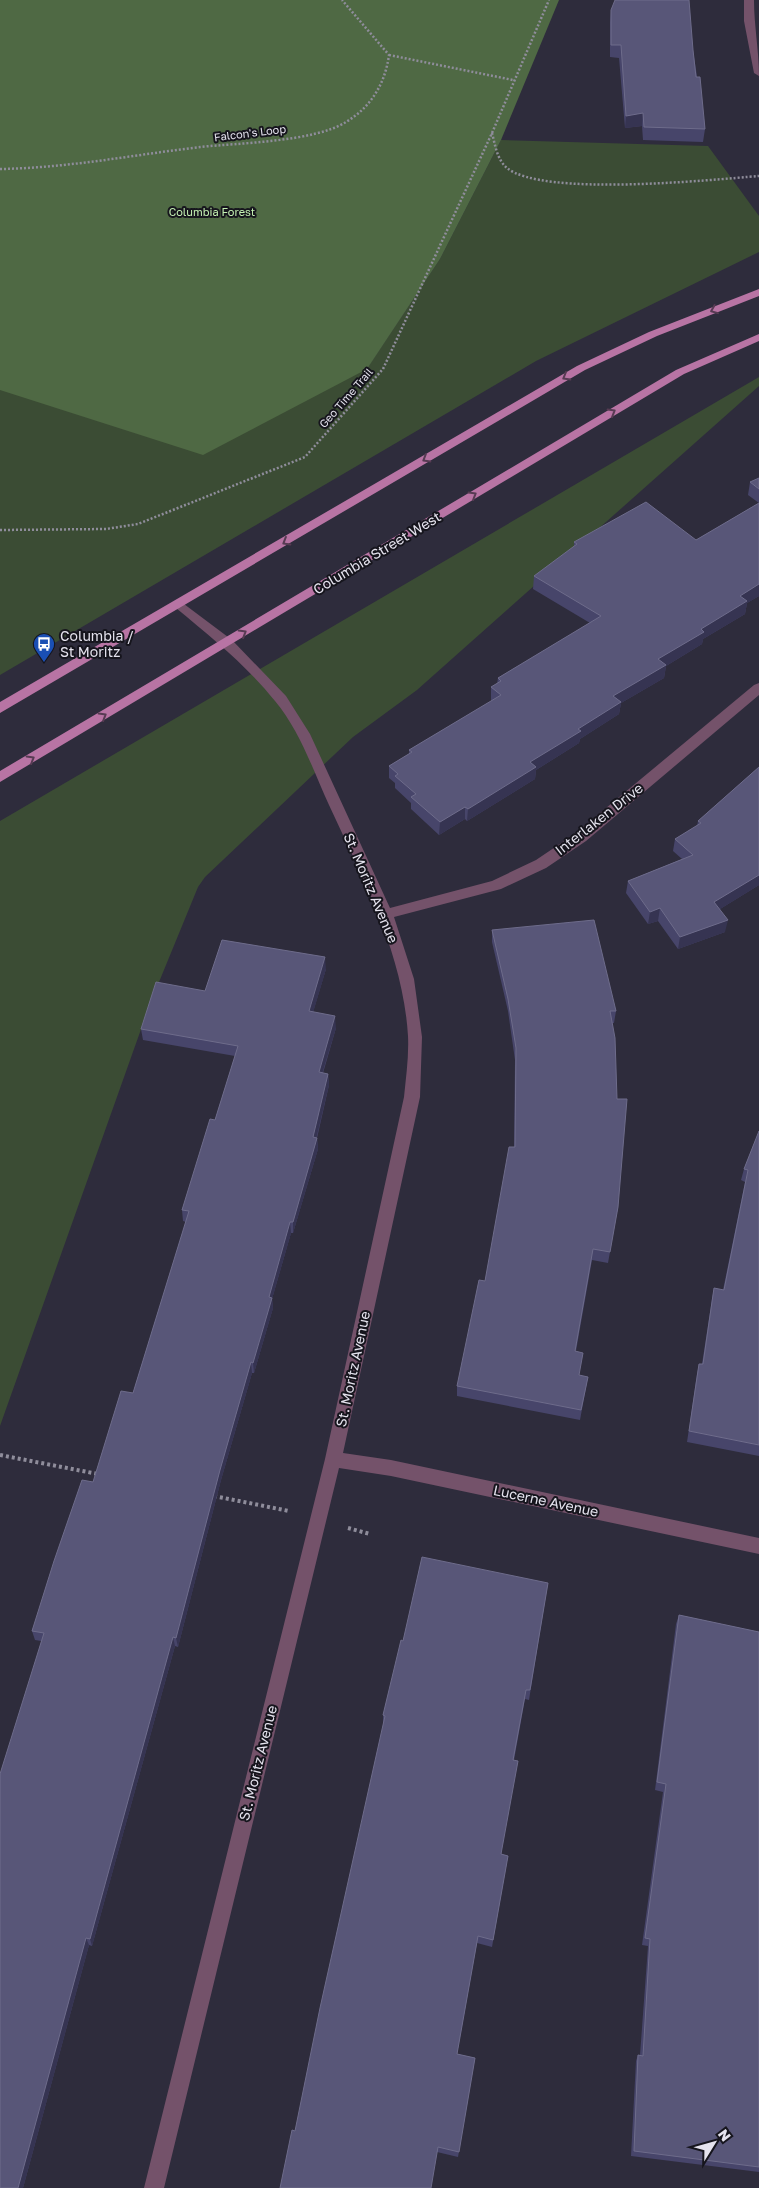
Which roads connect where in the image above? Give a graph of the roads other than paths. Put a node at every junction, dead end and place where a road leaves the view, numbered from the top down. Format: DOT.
graph roads {
  1 [pos="749,0"];
  2 [pos="757,53"];
  3 [pos="759,73"];
  4 [pos="759,292"];
  5 [pos="759,337"];
  6 [pos="180,604"];
  7 [pos="227,642"];
  8 [pos="759,688"];
  9 [pos="0,708"];
  10 [pos="0,777"];
  11 [pos="386,914"];
  12 [pos="333,1459"];
  13 [pos="759,1546"];
  14 [pos="154,2188"];
  1 -- 2 [label="street"];
  2 -- 3 [label="street"];
  4 -- 6 [label="main road, one-way"];
  7 -- 5 [label="main road, Columbia Street West, one-way"];
  6 -- 7 [label="street, St. Moritz Avenue"];
  6 -- 9 [label="main road"];
  10 -- 7 [label="main road, Columbia Street West, one-way"];
  7 -- 11 [label="street, St. Moritz Avenue"];
  8 -- 11 [label="street, Interlaken Drive"];
  11 -- 12 [label="street, St. Moritz Avenue"];
  12 -- 13 [label="street, Lucerne Avenue"];
  12 -- 14 [label="street, St. Moritz Avenue"];
}
